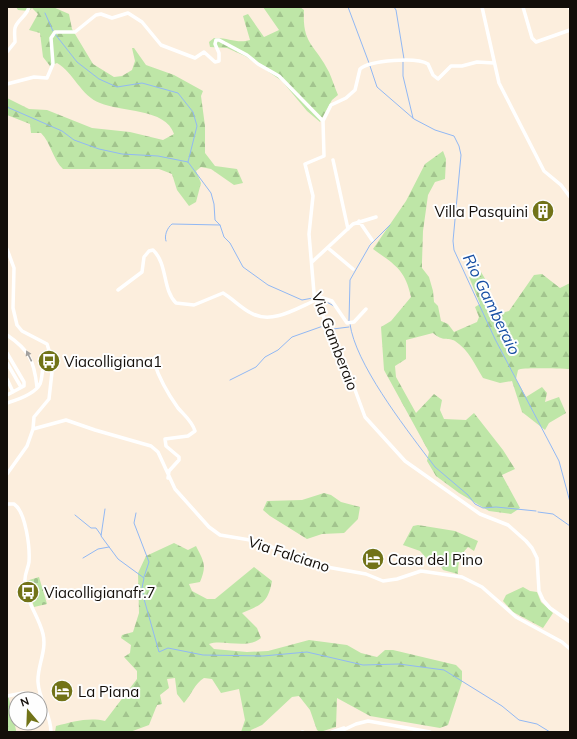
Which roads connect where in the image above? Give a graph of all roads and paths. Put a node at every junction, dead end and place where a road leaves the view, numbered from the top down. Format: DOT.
graph roads {
  1 [pos="29,7"];
  2 [pos="482,7"];
  3 [pos="523,7"];
  4 [pos="570,30"];
  5 [pos="7,52"];
  6 [pos="494,63"];
  7 [pos="7,84"];
  8 [pos="323,121"];
  9 [pos="333,160"];
  10 [pos="570,197"];
  11 [pos="376,217"];
  12 [pos="359,222"];
  13 [pos="348,229"];
  14 [pos="372,240"];
  15 [pos="328,248"];
  16 [pos="7,249"];
  17 [pos="312,262"];
  18 [pos="353,269"];
  19 [pos="118,290"];
  20 [pos="314,295"];
  21 [pos="316,300"];
  22 [pos="366,309"];
  23 [pos="7,334"];
  24 [pos="7,353"];
  25 [pos="51,354"];
  26 [pos="154,362"];
  27 [pos="7,364"];
  28 [pos="15,377"];
  29 [pos="7,379"];
  30 [pos="22,386"];
  31 [pos="37,387"];
  32 [pos="13,392"];
  33 [pos="7,395"];
  34 [pos="7,403"];
  35 [pos="33,429"];
  36 [pos="7,474"];
  37 [pos="168,478"];
  38 [pos="7,504"];
  39 [pos="570,622"];
  40 [pos="570,649"];
  41 [pos="40,691"];
  42 [pos="48,713"];
  43 [pos="347,727"];
  44 [pos="51,732"];
  45 [pos="332,732"];
  46 [pos="339,732"];
  47 [pos="430,732"];
  1 -- 5 [label="street"];
  2 -- 6 [label="street"];
  3 -- 4 [label="street"];
  6 -- 8 [label="street"];
  6 -- 10 [label="street"];
  7 -- 8 [label="street"];
  8 -- 17 [label="street, Via Gamberaio"];
  9 -- 13 [label="street"];
  11 -- 12 [label="street"];
  12 -- 13 [label="street"];
  12 -- 14 [label="street"];
  13 -- 15 [label="street"];
  15 -- 17 [label="street"];
  15 -- 18 [label="street"];
  16 -- 25 [label="street"];
  17 -- 20 [label="street, Via Gamberaio"];
  19 -- 21 [label="street"];
  20 -- 21 [label="street, Via Gamberaio"];
  20 -- 22 [label="street"];
  21 -- 39 [label="street, Via Gamberaio"];
  31 -- 23 [label="street, one-way"];
  24 -- 30 [label="street"];
  25 -- 31 [label="street"];
  25 -- 35 [label="street"];
  26 -- 37 [label="street"];
  27 -- 28 [label="street"];
  28 -- 29 [label="street"];
  28 -- 30 [label="street"];
  29 -- 32 [label="street"];
  30 -- 32 [label="street"];
  31 -- 34 [label="street"];
  32 -- 33 [label="street"];
  35 -- 36 [label="street"];
  35 -- 37 [label="street, Via Falciano"];
  37 -- 40 [label="street, Via Falciano"];
  38 -- 41 [label="street"];
  42 -- 44 [label="street"];
  43 -- 45 [label="street"];
  43 -- 46 [label="street"];
  43 -- 47 [label="street"];
}
